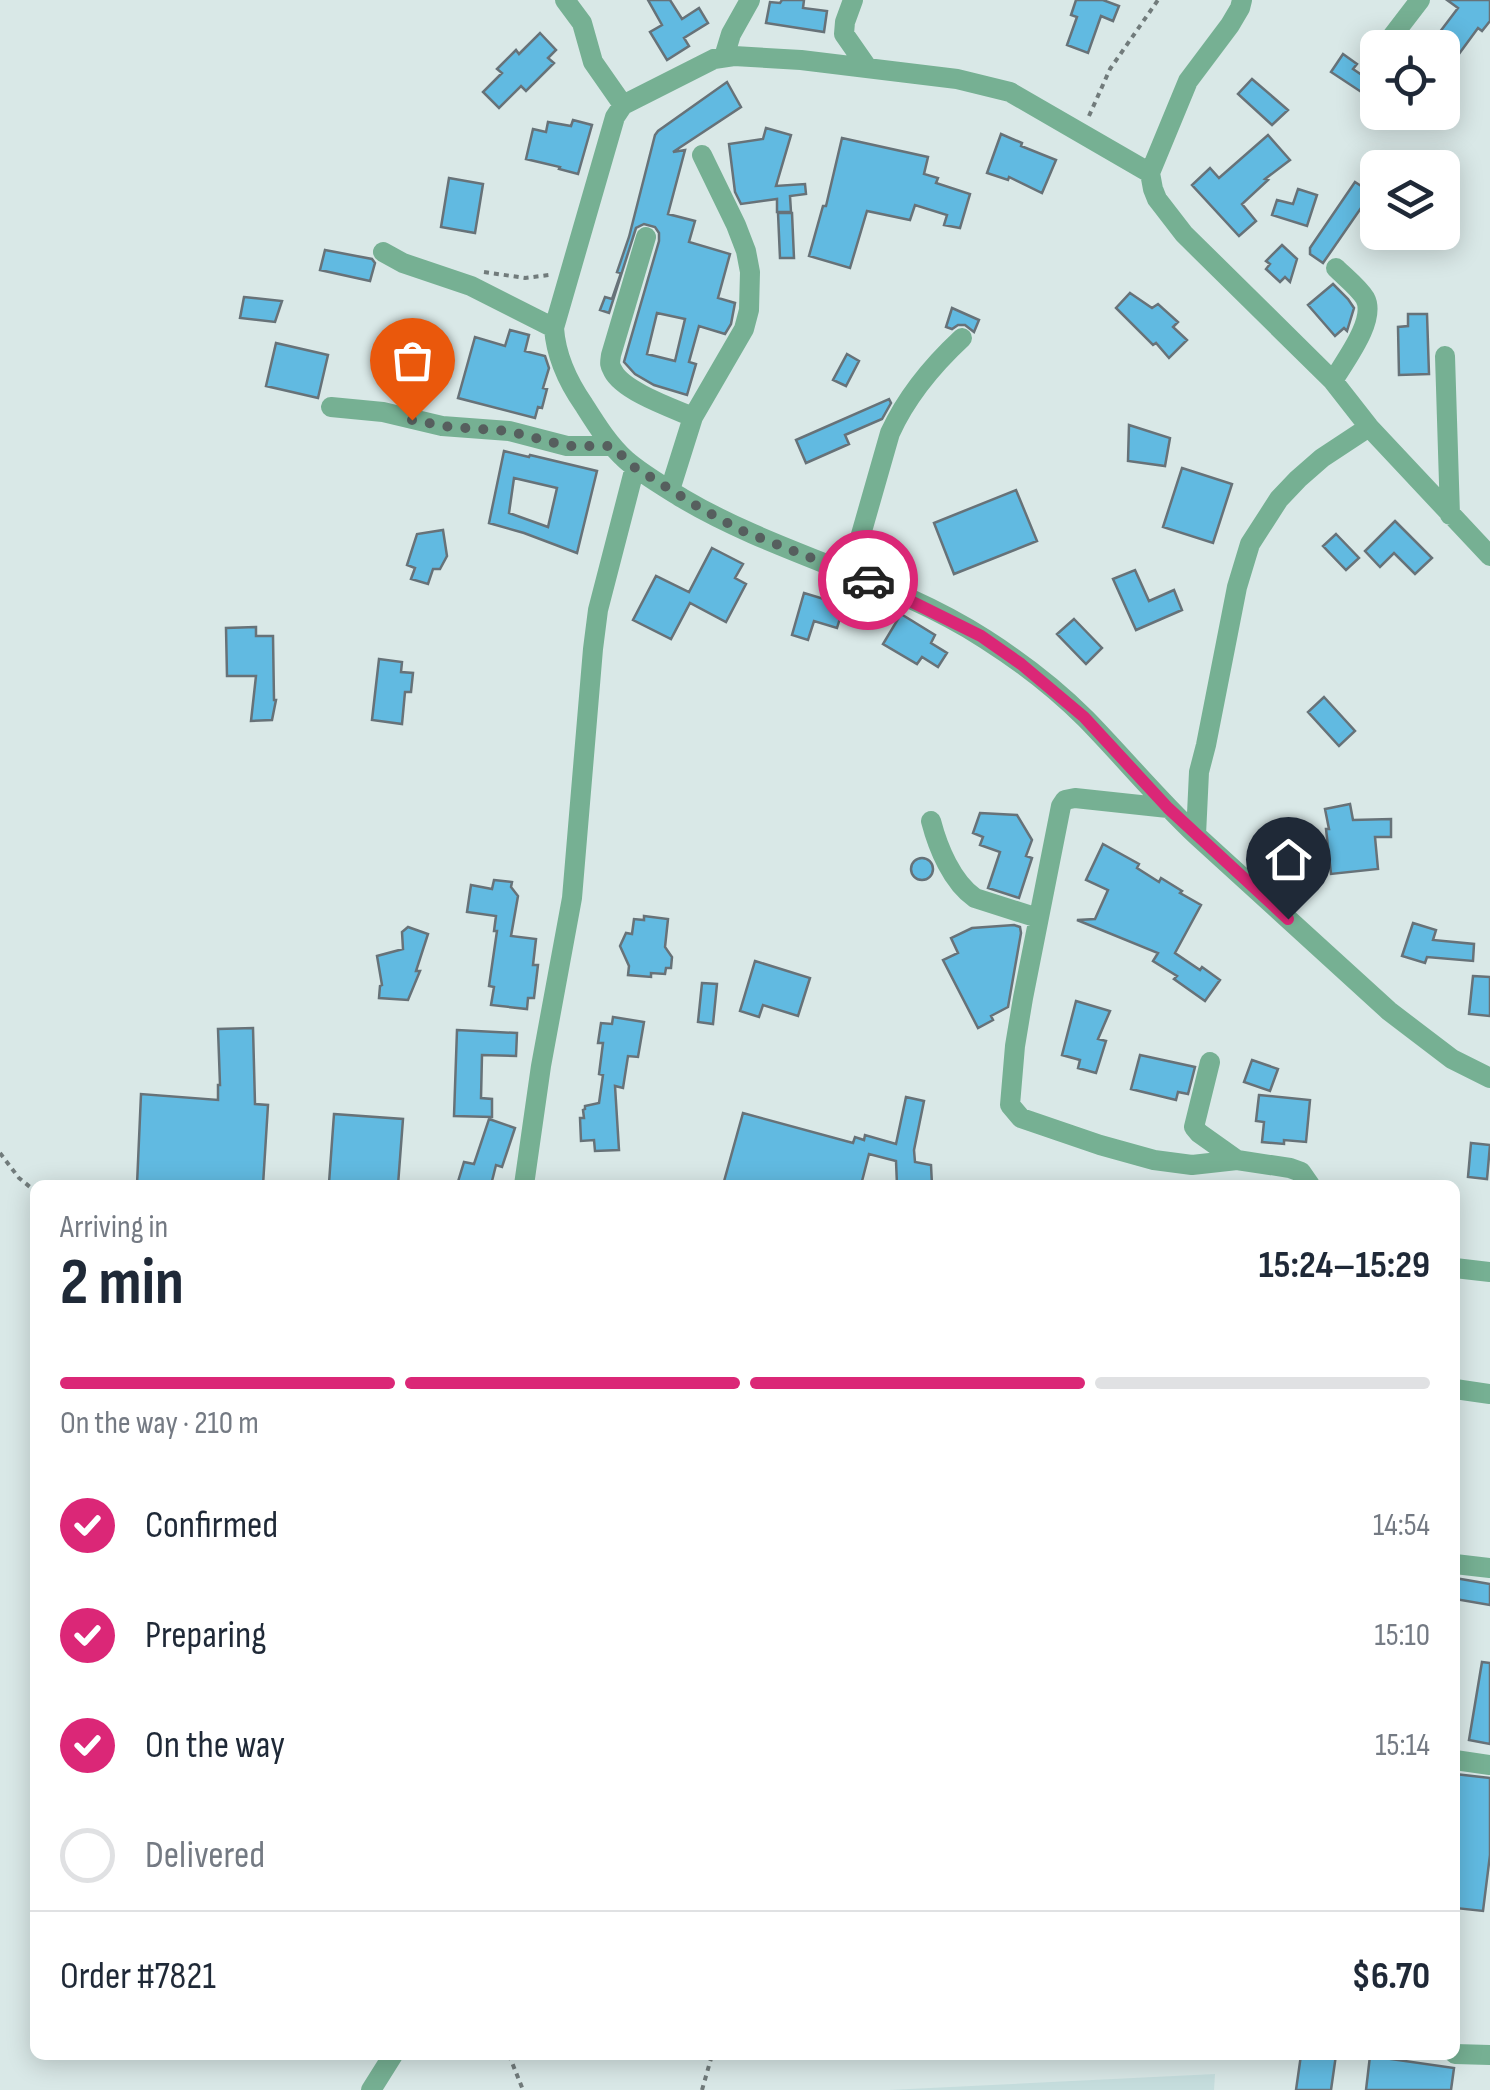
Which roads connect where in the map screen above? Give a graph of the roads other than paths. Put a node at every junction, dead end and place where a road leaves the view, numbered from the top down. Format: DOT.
graph roads {
  1 [pos="565,0"];
  2 [pos="750,0"];
  3 [pos="852,0"];
  4 [pos="1242,0"];
  5 [pos="1420,0"];
  6 [pos="1396,30"];
  7 [pos="724,57"];
  8 [pos="867,68"];
  9 [pos="623,105"];
  10 [pos="702,155"];
  11 [pos="1150,173"];
  12 [pos="646,237"];
  13 [pos="383,252"];
  14 [pos="1336,268"];
  15 [pos="554,328"];
  16 [pos="962,338"];
  17 [pos="1445,356"];
  18 [pos="1333,381"];
  19 [pos="331,406"];
  20 [pos="693,418"];
  21 [pos="1370,427"];
  22 [pos="612,446"];
  23 [pos="634,467"];
  24 [pos="670,490"];
  25 [pos="1450,515"];
  26 [pos="1490,556"];
  27 [pos="850,572"];
  28 [pos="1168,808"];
  29 [pos="931,820"];
  30 [pos="1196,835"];
  31 [pos="1038,918"];
  32 [pos="1210,1062"];
  33 [pos="1490,1078"];
  34 [pos="1237,1160"];
  35 [pos="525,1180"];
  36 [pos="1308,1180"];
  37 [pos="1460,1269"];
  38 [pos="1490,1272"];
  39 [pos="1460,1389"];
  40 [pos="1490,1394"];
  41 [pos="1460,1565"];
  42 [pos="1490,1568"];
  43 [pos="1460,1761"];
  44 [pos="1490,1765"];
  45 [pos="1460,2054"];
  46 [pos="1490,2055"];
  47 [pos="390,2060"];
  48 [pos="371,2090"];
  1 -- 9 [label="street"];
  2 -- 7 [label="street"];
  3 -- 8 [label="street"];
  4 -- 11 [label="street"];
  5 -- 6 [label="street"];
  7 -- 8 [label="street"];
  7 -- 9 [label="street"];
  8 -- 11 [label="street"];
  9 -- 15 [label="street"];
  10 -- 20 [label="street"];
  11 -- 18 [label="street"];
  12 -- 20 [label="street"];
  13 -- 15 [label="street"];
  14 -- 18 [label="street"];
  15 -- 22 [label="street"];
  16 -- 27 [label="street"];
  17 -- 25 [label="street"];
  18 -- 21 [label="street"];
  19 -- 22 [label="street"];
  20 -- 24 [label="street"];
  21 -- 25 [label="street"];
  21 -- 30 [label="street"];
  22 -- 23 [label="street"];
  23 -- 24 [label="street"];
  23 -- 35 [label="street"];
  24 -- 27 [label="street"];
  25 -- 26 [label="street"];
  27 -- 28 [label="street"];
  28 -- 30 [label="street"];
  28 -- 31 [label="street"];
  29 -- 31 [label="street"];
  30 -- 33 [label="street"];
  31 -- 34 [label="street"];
  32 -- 34 [label="street"];
  34 -- 36 [label="street"];
  37 -- 38 [label="street"];
  39 -- 40 [label="street"];
  41 -- 42 [label="street"];
  43 -- 44 [label="street"];
  45 -- 46 [label="street"];
  47 -- 48 [label="street"];
}
